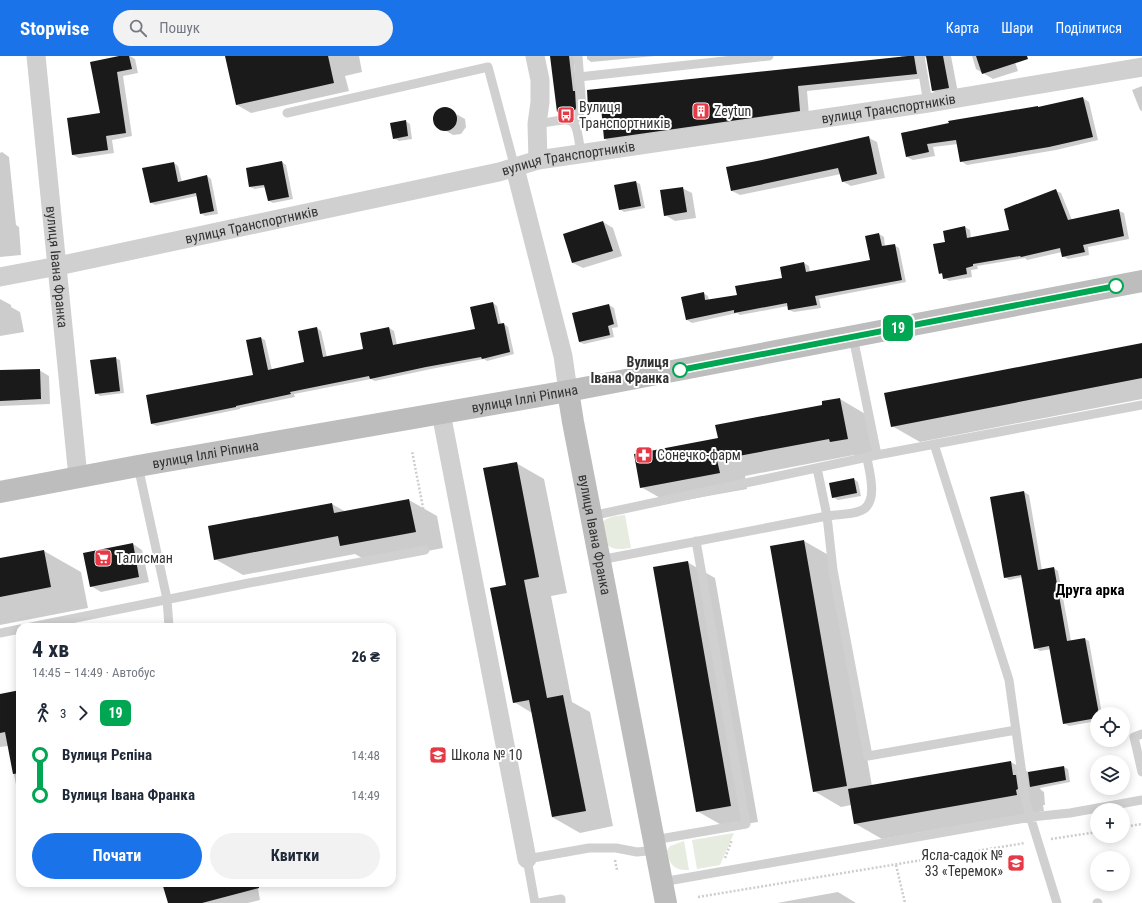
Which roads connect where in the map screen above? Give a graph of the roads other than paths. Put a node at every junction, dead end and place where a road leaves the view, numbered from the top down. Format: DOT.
graph roads {
  1 [pos="36,56"];
  2 [pos="535,56"];
  3 [pos="578,56"];
  4 [pos="769,56"];
  5 [pos="920,56"];
  6 [pos="1142,67"];
  7 [pos="579,77"];
  8 [pos="928,103"];
  9 [pos="287,113"];
  10 [pos="573,122"];
  11 [pos="537,124"];
  12 [pos="581,154"];
  13 [pos="538,160"];
  14 [pos="516,168"];
  15 [pos="58,266"];
  16 [pos="0,277"];
  17 [pos="1142,281"];
  18 [pos="853,337"];
  19 [pos="568,391"];
  20 [pos="1142,405"];
  21 [pos="441,413"];
  22 [pos="934,444"];
  23 [pos="877,455"];
  24 [pos="867,458"];
  25 [pos="138,466"];
  26 [pos="817,468"];
  27 [pos="78,477"];
  28 [pos="0,492"];
  29 [pos="591,516"];
  30 [pos="827,516"];
  31 [pos="696,541"];
  32 [pos="425,550"];
  33 [pos="600,560"];
  34 [pos="167,599"];
  35 [pos="50,623"];
  36 [pos="169,623"];
  37 [pos="16,630"];
  38 [pos="0,633"];
  39 [pos="1016,730"];
  40 [pos="1142,734"];
  41 [pos="1142,772"];
  42 [pos="1142,800"];
  43 [pos="1031,817"];
  44 [pos="655,845"];
  45 [pos="527,859"];
  46 [pos="662,882"];
  47 [pos="537,903"];
  48 [pos="561,903"];
  49 [pos="666,903"];
  50 [pos="1057,903"];
  1 -- 15 [label="street, вулиця Івана Франка"];
  2 -- 11 [label="street"];
  3 -- 7 [label="lane"];
  4 -- 7 [label="lane"];
  5 -- 8 [label="lane"];
  6 -- 8 [label="street, вулиця Транспортників"];
  7 -- 10 [label="lane"];
  8 -- 12 [label="street, вулиця Транспортників"];
  9 -- 14 [label="lane"];
  10 -- 11 [label="lane"];
  10 -- 12 [label="lane"];
  11 -- 13 [label="street"];
  12 -- 13 [label="street, вулиця Транспортників"];
  13 -- 14 [label="street, вулиця Транспортників"];
  14 -- 15 [label="street, вулиця Транспортників"];
  14 -- 19 [label="street, вулиця Івана Франка"];
  15 -- 16 [label="street, вулиця Транспортників"];
  15 -- 27 [label="street, вулиця Івана Франка"];
  17 -- 18 [label="main road, вулиця Іллі Ріпина"];
  18 -- 19 [label="main road, вулиця Іллі Ріпина"];
  18 -- 23 [label="lane"];
  19 -- 21 [label="main road, вулиця Іллі Ріпина"];
  19 -- 29 [label="main road, вулиця Івана Франка"];
  20 -- 22 [label="lane"];
  21 -- 25 [label="main road, вулиця Іллі Ріпина"];
  21 -- 45 [label="street"];
  22 -- 23 [label="lane"];
  22 -- 39 [label="lane"];
  23 -- 24 [label="lane"];
  24 -- 26 [label="lane"];
  24 -- 30 [label="lane"];
  25 -- 27 [label="main road, вулиця Іллі Ріпина"];
  25 -- 34 [label="lane"];
  26 -- 29 [label="lane"];
  26 -- 30 [label="lane"];
  27 -- 28 [label="main road, вулиця Іллі Ріпина"];
  29 -- 33 [label="main road, вулиця Івана Франка"];
  30 -- 31 [label="lane"];
  30 -- 39 [label="lane"];
  31 -- 33 [label="lane"];
  31 -- 44 [label="lane"];
  32 -- 34 [label="lane"];
  33 -- 44 [label="main road, вулиця Івана Франка"];
  34 -- 35 [label="lane"];
  34 -- 36 [label="lane"];
  37 -- 38 [label="lane"];
  39 -- 43 [label="lane"];
  40 -- 41 [label="lane"];
  42 -- 43 [label="lane"];
  43 -- 46 [label="lane"];
  43 -- 50 [label="lane"];
  44 -- 45 [label="lane"];
  44 -- 46 [label="main road, вулиця Івана Франка"];
  45 -- 47 [label="lane"];
  46 -- 49 [label="main road, вулиця Івана Франка"];
  47 -- 48 [label="lane"];
}
